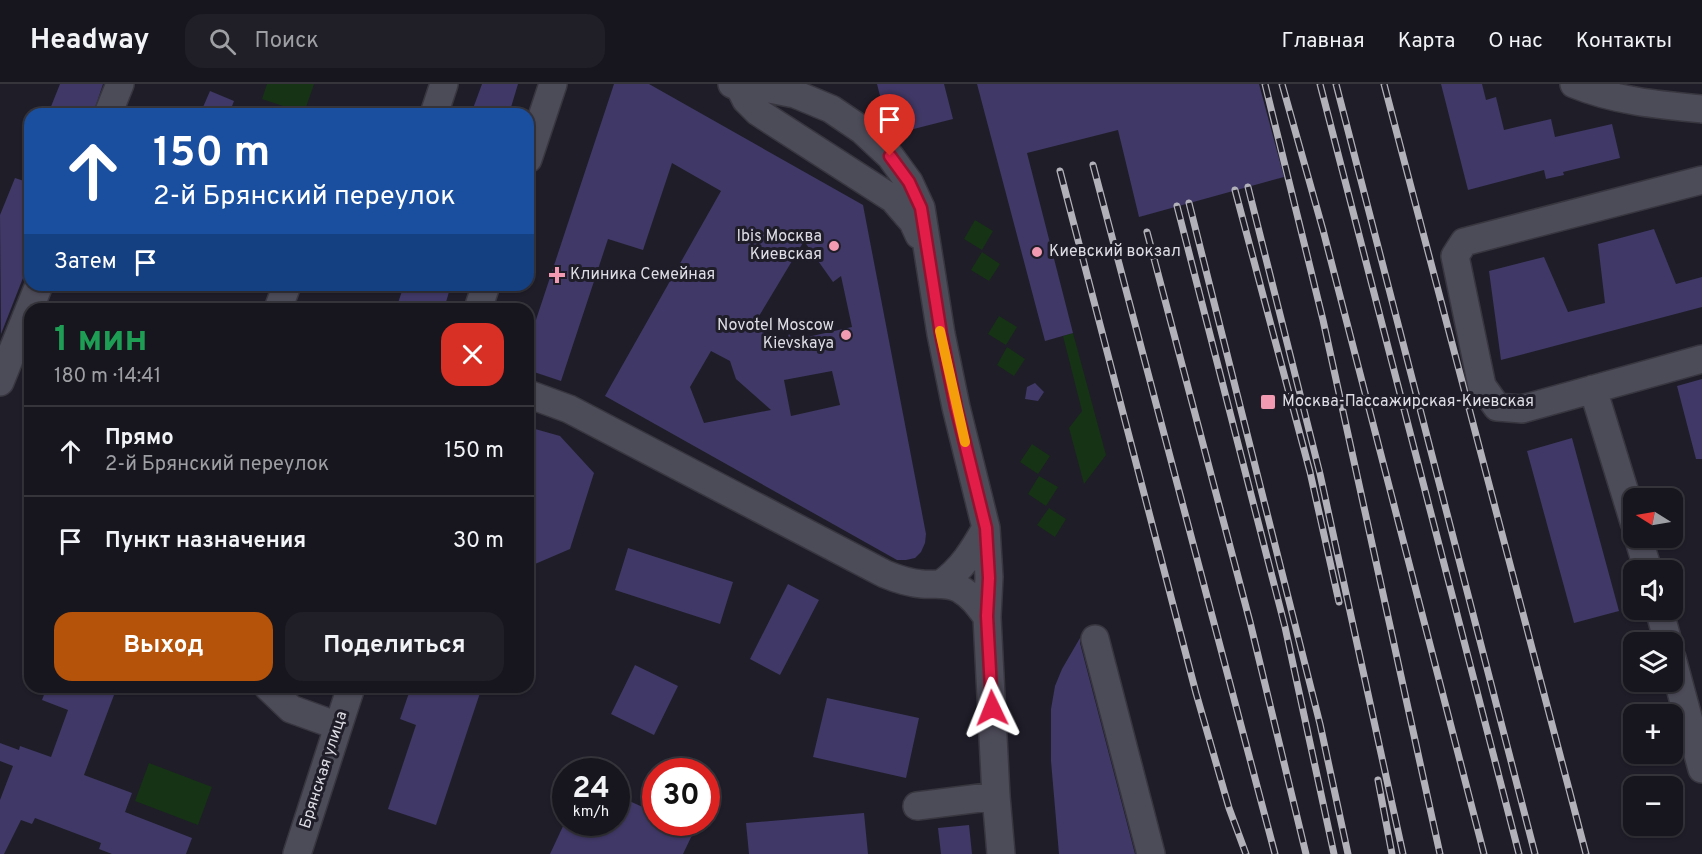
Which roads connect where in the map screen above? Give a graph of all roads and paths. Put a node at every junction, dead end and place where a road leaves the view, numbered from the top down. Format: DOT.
graph roads {
  1 [pos="120,84"];
  2 [pos="444,84"];
  3 [pos="553,84"];
  4 [pos="1574,84"];
  5 [pos="736,86"];
  6 [pos="110,108"];
  7 [pos="436,108"];
  8 [pos="831,109"];
  9 [pos="1702,109"];
  10 [pos="801,139"];
  11 [pos="534,141"];
  12 [pos="1702,180"];
  13 [pos="927,251"];
  14 [pos="24,322"];
  15 [pos="1702,359"];
  16 [pos="0,382"];
  17 [pos="1593,389"];
  18 [pos="534,396"];
  19 [pos="1624,488"];
  20 [pos="986,528"];
  21 [pos="941,584"];
  22 [pos="987,616"];
  23 [pos="1095,639"];
  24 [pos="1681,692"];
  25 [pos="274,693"];
  26 [pos="349,693"];
  27 [pos="338,726"];
  28 [pos="1702,769"];
  29 [pos="996,796"];
  30 [pos="917,806"];
  31 [pos="297,854"];
  32 [pos="1001,854"];
  33 [pos="1151,854"];
  1 -- 6 [label="street"];
  2 -- 7 [label="street"];
  3 -- 11 [label="street"];
  4 -- 9 [label="street"];
  5 -- 8 [label="street"];
  5 -- 10 [label="street"];
  8 -- 10 [label="street"];
  8 -- 13 [label="street"];
  10 -- 13 [label="street"];
  12 -- 17 [label="street"];
  13 -- 20 [label="street"];
  14 -- 16 [label="street"];
  15 -- 17 [label="street"];
  17 -- 19 [label="street"];
  18 -- 21 [label="street"];
  20 -- 21 [label="street"];
  20 -- 22 [label="street"];
  21 -- 22 [label="street"];
  22 -- 29 [label="street"];
  23 -- 33 [label="street"];
  24 -- 28 [label="street"];
  25 -- 27 [label="street"];
  26 -- 27 [label="street, Брянская улица"];
  27 -- 31 [label="street, Брянская улица"];
  29 -- 30 [label="street"];
  29 -- 32 [label="street"];
}
